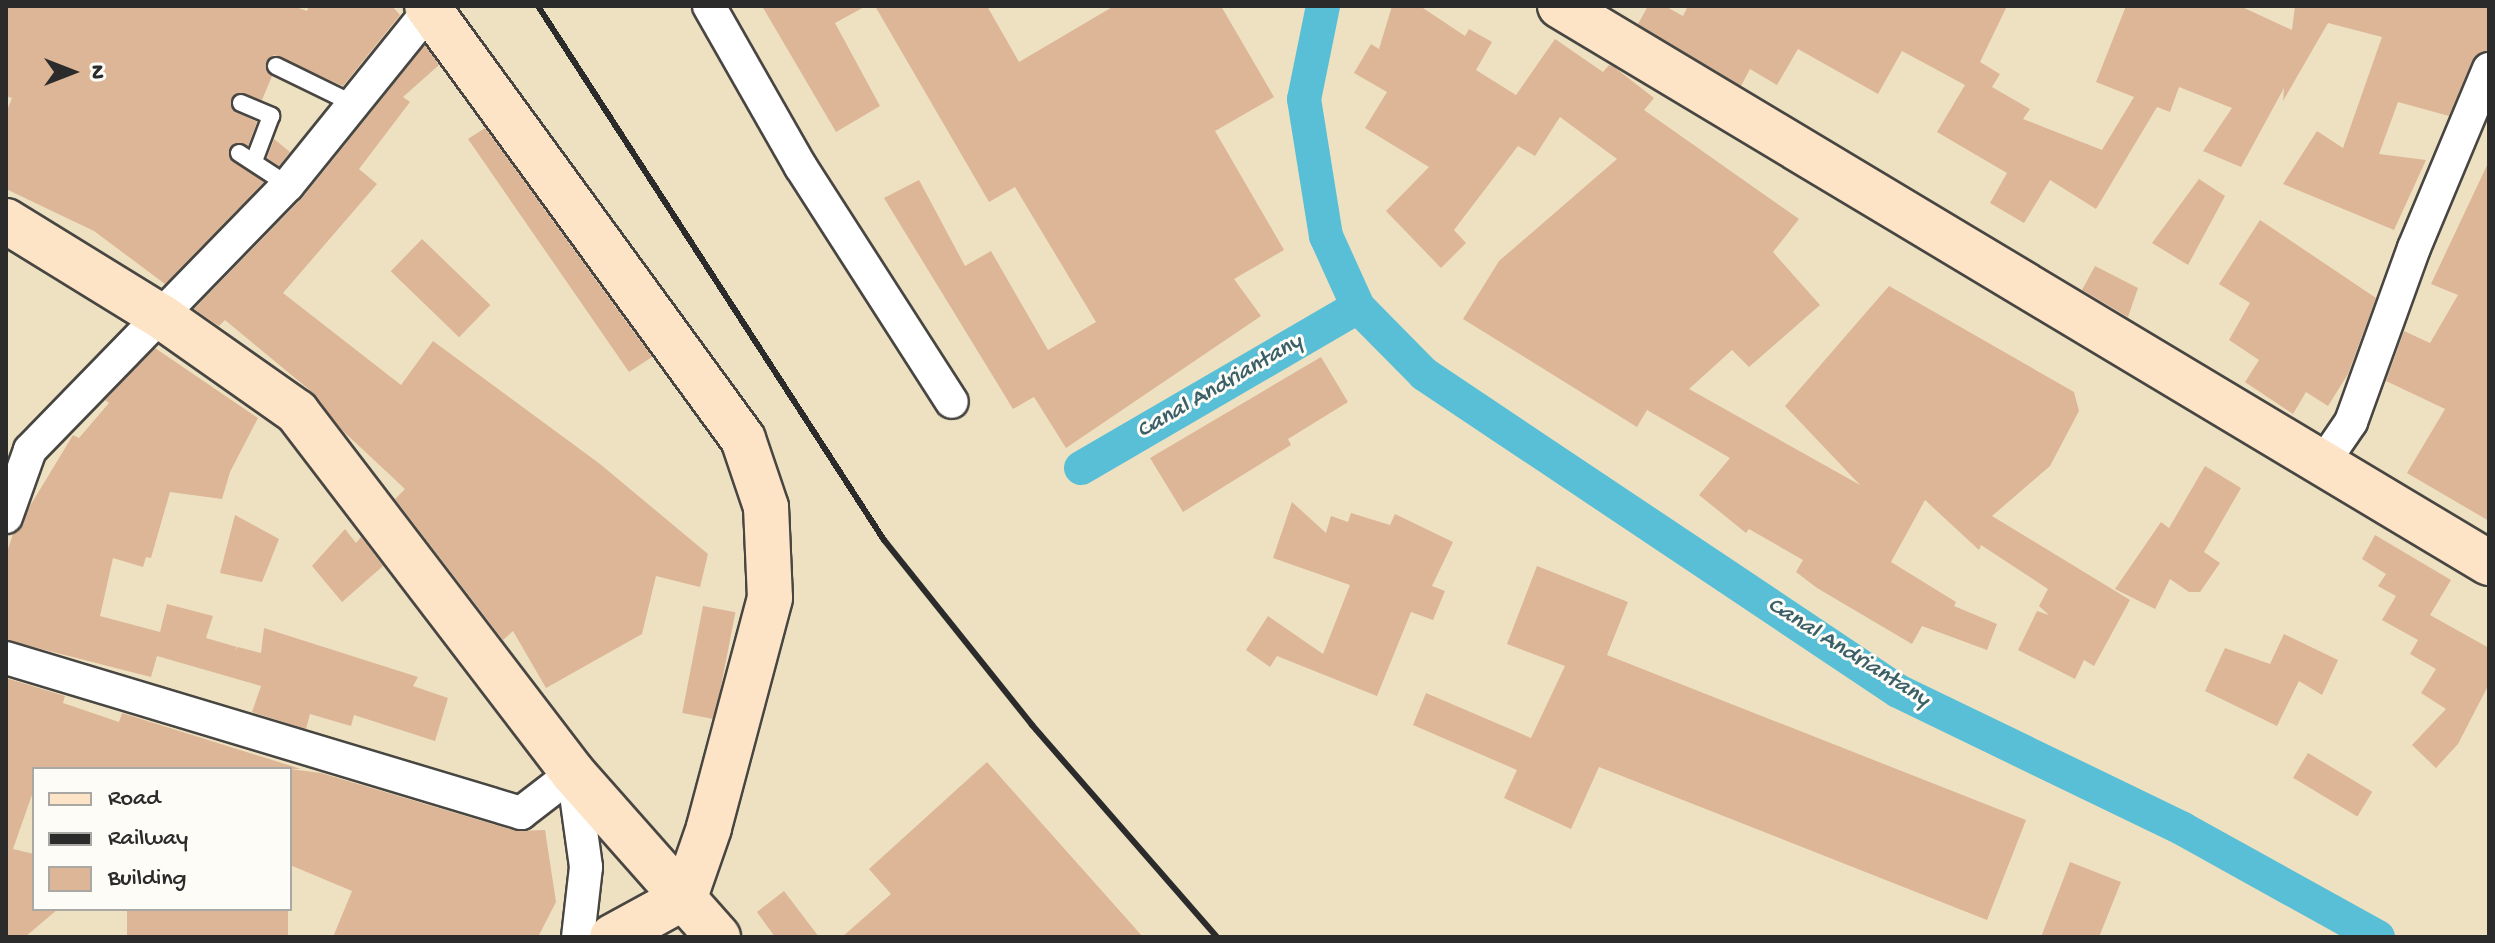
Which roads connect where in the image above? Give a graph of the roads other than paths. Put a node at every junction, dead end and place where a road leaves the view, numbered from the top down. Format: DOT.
graph roads {
  1 [pos="709,6"];
  2 [pos="1560,6"];
  3 [pos="428,8"];
  4 [pos="276,66"];
  5 [pos="2489,69"];
  6 [pos="241,103"];
  7 [pos="354,104"];
  8 [pos="288,185"];
  9 [pos="6,221"];
  10 [pos="162,317"];
  11 [pos="952,402"];
  12 [pos="2323,463"];
  13 [pos="6,517"];
  14 [pos="2489,563"];
  15 [pos="6,658"];
  16 [pos="573,773"];
  17 [pos="685,897"];
  18 [pos="578,937"];
  19 [pos="612,937"];
  20 [pos="718,937"];
  1 -- 11 [label="street"];
  2 -- 12 [label="street"];
  3 -- 7 [label="street"];
  3 -- 17 [label="street"];
  4 -- 7 [label="lane"];
  5 -- 12 [label="street"];
  6 -- 8 [label="lane"];
  7 -- 8 [label="street"];
  8 -- 10 [label="street"];
  9 -- 10 [label="street"];
  10 -- 13 [label="street"];
  10 -- 16 [label="street"];
  12 -- 14 [label="street"];
  15 -- 16 [label="street"];
  16 -- 17 [label="street"];
  16 -- 18 [label="street"];
  17 -- 19 [label="street"];
  17 -- 20 [label="street"];
}
